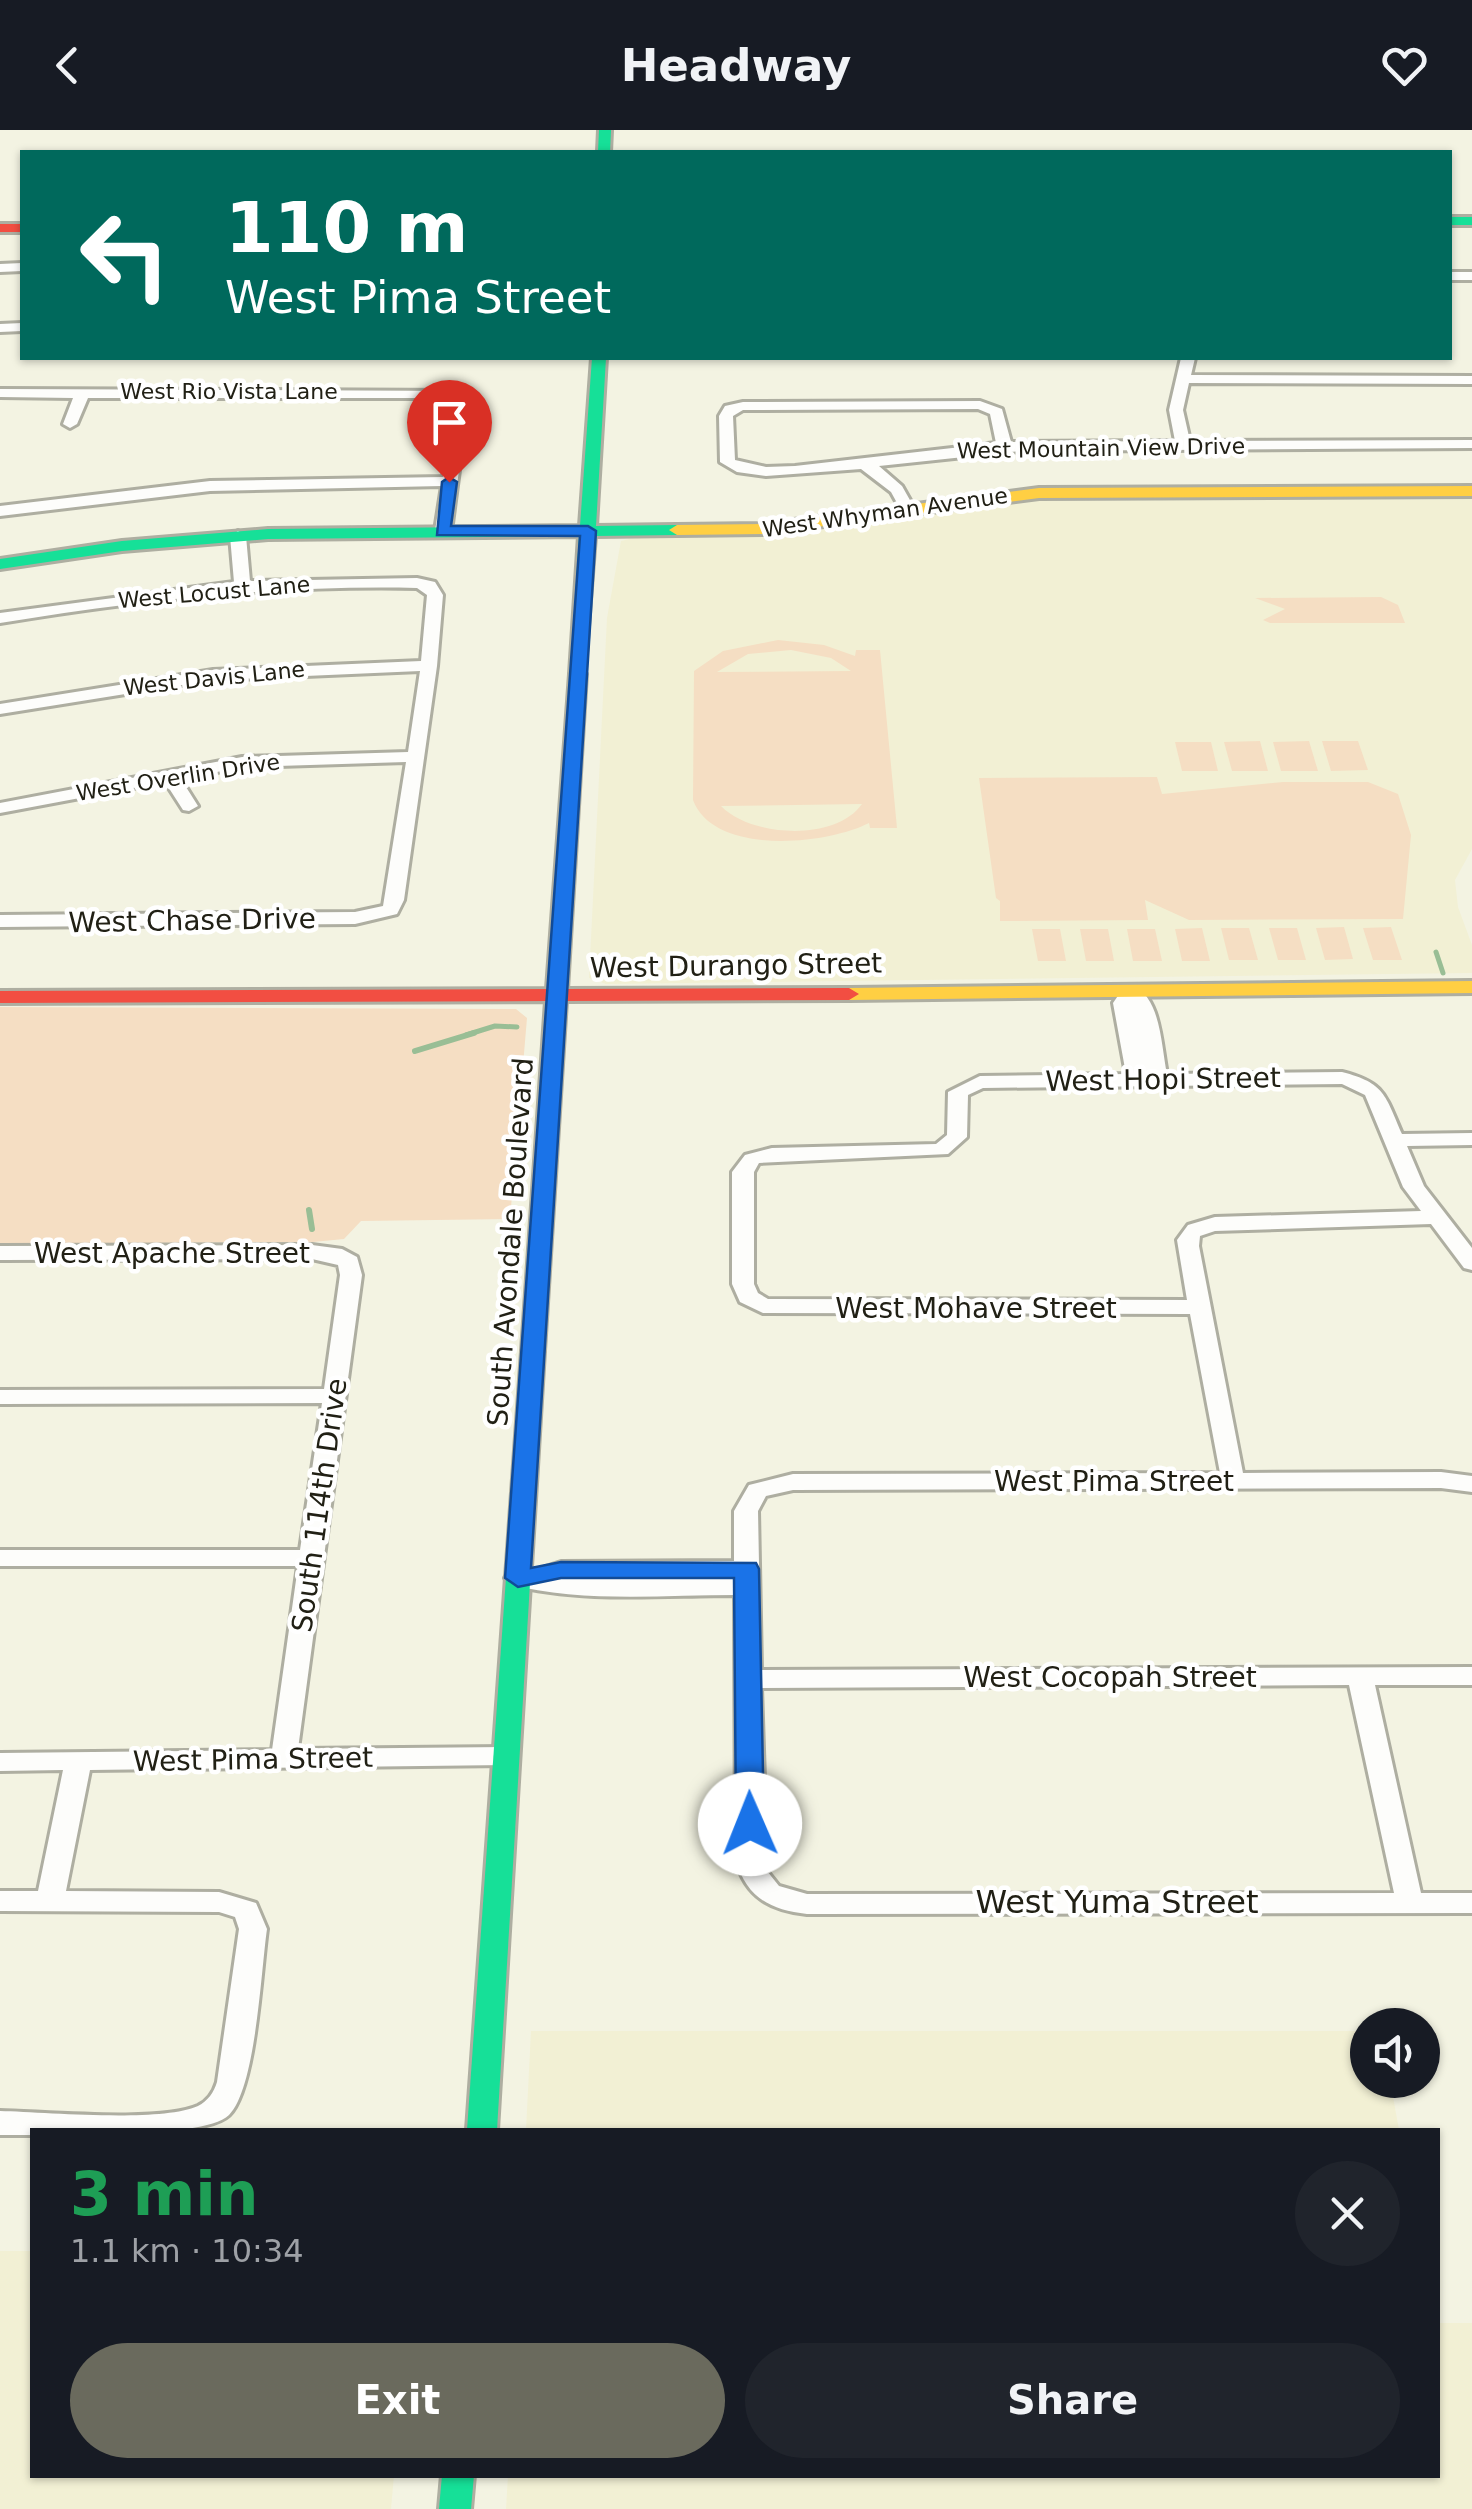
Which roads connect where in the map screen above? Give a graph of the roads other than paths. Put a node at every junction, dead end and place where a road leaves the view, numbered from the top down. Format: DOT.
graph roads {
  1 [pos="599,360"];
  2 [pos="1188,360"];
  3 [pos="1183,378"];
  4 [pos="1472,380"];
  5 [pos="280,391"];
  6 [pos="0,392"];
  7 [pos="83,392"];
  8 [pos="276,408"];
  9 [pos="70,424"];
  10 [pos="1472,444"];
  11 [pos="1183,445"];
  12 [pos="1004,447"];
  13 [pos="863,464"];
  14 [pos="449,482"];
  15 [pos="1472,491"];
  16 [pos="907,509"];
  17 [pos="0,511"];
  18 [pos="443,531"];
  19 [pos="588,531"];
  20 [pos="238,536"];
  21 [pos="0,564"];
  22 [pos="242,588"];
  23 [pos="0,618"];
  24 [pos="430,666"];
  25 [pos="0,708"];
  26 [pos="417,757"];
  27 [pos="170,775"];
  28 [pos="189,806"];
  29 [pos="0,808"];
  30 [pos="0,921"];
  31 [pos="1472,987"];
  32 [pos="1130,990"];
  33 [pos="0,996"];
  34 [pos="557,996"];
  35 [pos="1148,1079"];
  36 [pos="1472,1139"];
  37 [pos="1392,1140"];
  38 [pos="1434,1216"];
  39 [pos="0,1253"];
  40 [pos="343,1257"];
  41 [pos="1472,1263"];
  42 [pos="754,1302"];
  43 [pos="1200,1307"];
  44 [pos="334,1396"];
  45 [pos="0,1397"];
  46 [pos="1233,1480"];
  47 [pos="1472,1484"];
  48 [pos="0,1558"];
  49 [pos="312,1558"];
  50 [pos="518,1578"];
  51 [pos="747,1578"];
  52 [pos="1360,1676"];
  53 [pos="1472,1676"];
  54 [pos="748,1679"];
  55 [pos="284,1756"];
  56 [pos="506,1756"];
  57 [pos="0,1762"];
  58 [pos="78,1762"];
  59 [pos="0,1901"];
  60 [pos="50,1901"];
  61 [pos="1410,1901"];
  62 [pos="1472,1904"];
  63 [pos="0,2123"];
  64 [pos="482,2128"];
  65 [pos="458,2478"];
  66 [pos="456,2509"];
  1 -- 19 [label="main road, South Avondale Boulevard"];
  2 -- 3 [label="street"];
  3 -- 4 [label="street"];
  3 -- 11 [label="street"];
  5 -- 7 [label="street, West Rio Vista Lane"];
  5 -- 8 [label="street"];
  5 -- 14 [label="street, West Rio Vista Lane"];
  6 -- 7 [label="street, West Rio Vista Lane"];
  7 -- 9 [label="street"];
  10 -- 11 [label="street, West Mountain View Drive"];
  11 -- 12 [label="street, West Mountain View Drive"];
  12 -- 13 [label="street, West Mountain View Drive"];
  12 -- 13 [label="street, West Mountain View Drive"];
  13 -- 16 [label="street"];
  14 -- 17 [label="street"];
  14 -- 18 [label="street"];
  15 -- 16 [label="main road, West Whyman Avenue"];
  16 -- 19 [label="main road, West Whyman Avenue"];
  18 -- 19 [label="main road, West Whyman Avenue"];
  18 -- 20 [label="main road, West Whyman Avenue"];
  19 -- 34 [label="main road, South Avondale Boulevard"];
  20 -- 21 [label="main road, West Whyman Avenue"];
  20 -- 22 [label="street"];
  22 -- 23 [label="street, West Locust Lane"];
  22 -- 24 [label="street, West Locust Lane"];
  24 -- 25 [label="street, West Davis Lane"];
  24 -- 26 [label="street"];
  26 -- 27 [label="street, West Overlin Drive"];
  26 -- 30 [label="street, West Chase Drive"];
  27 -- 28 [label="street"];
  27 -- 29 [label="street, West Overlin Drive"];
  31 -- 32 [label="main road, West Durango Street"];
  32 -- 34 [label="main road, West Durango Street"];
  32 -- 35 [label="street"];
  33 -- 34 [label="main road, West Durango Street"];
  34 -- 50 [label="main road, South Avondale Boulevard"];
  35 -- 37 [label="street, West Hopi Street"];
  35 -- 42 [label="street, West Hopi Street"];
  36 -- 37 [label="street"];
  37 -- 38 [label="street"];
  38 -- 41 [label="street"];
  38 -- 43 [label="street"];
  39 -- 40 [label="street, West Apache Street"];
  40 -- 44 [label="street, South 114th Drive"];
  42 -- 43 [label="street, West Mohave Street"];
  43 -- 46 [label="street"];
  44 -- 45 [label="street"];
  44 -- 49 [label="street, South 114th Drive"];
  46 -- 47 [label="street, West Pima Street"];
  46 -- 51 [label="street, West Pima Street"];
  48 -- 49 [label="street"];
  49 -- 55 [label="street, South 114th Drive"];
  50 -- 51 [label="street"];
  50 -- 56 [label="main road, South Avondale Boulevard"];
  51 -- 54 [label="street"];
  52 -- 53 [label="street, West Cocopah Street"];
  52 -- 54 [label="street, West Cocopah Street"];
  52 -- 61 [label="street"];
  54 -- 61 [label="street, West Yuma Street"];
  55 -- 56 [label="street, West Pima Street"];
  55 -- 58 [label="street, West Pima Street"];
  56 -- 64 [label="main road, South Avondale Boulevard"];
  57 -- 58 [label="street, West Pima Street"];
  58 -- 60 [label="street"];
  59 -- 60 [label="street"];
  60 -- 63 [label="street"];
  61 -- 62 [label="street, West Yuma Street"];
  65 -- 66 [label="main road"];
}
